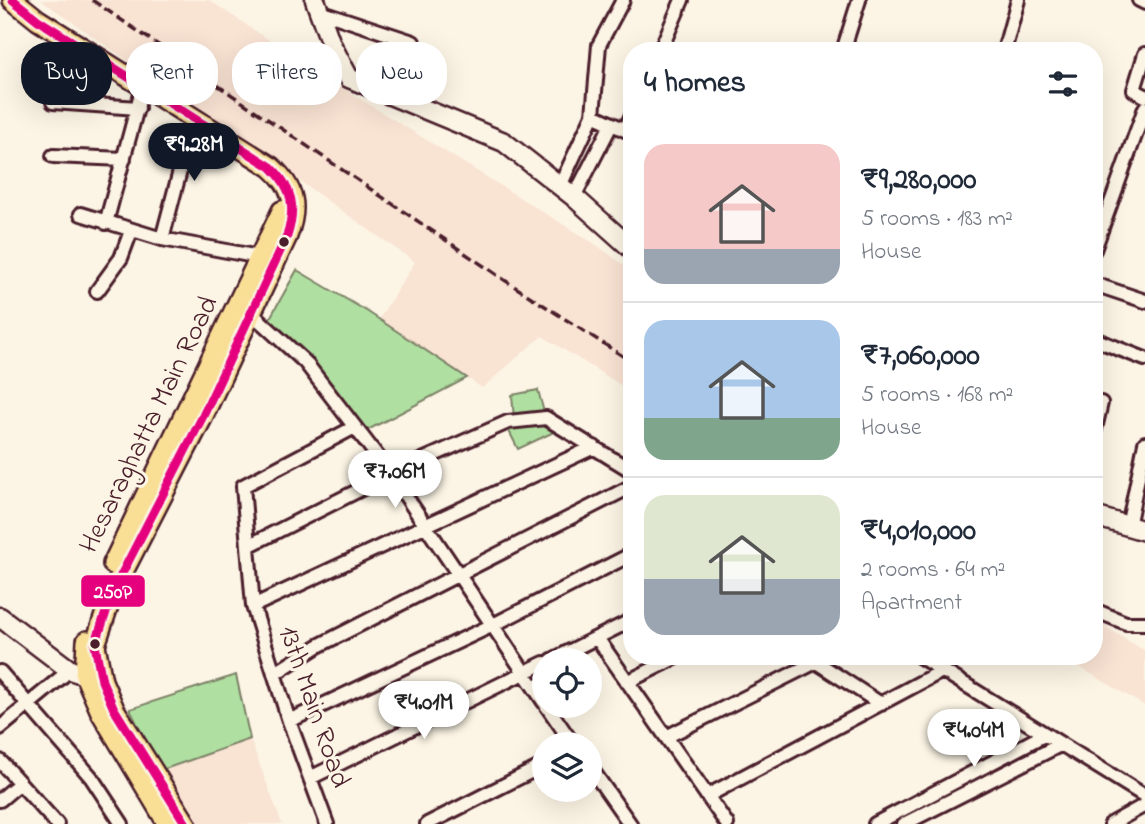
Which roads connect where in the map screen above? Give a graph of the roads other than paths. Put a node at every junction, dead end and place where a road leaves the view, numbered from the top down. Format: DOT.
graph roads {
  1 [pos="13,0"];
  2 [pos="623,0"];
  3 [pos="682,0"];
  4 [pos="859,0"];
  5 [pos="1018,0"];
  6 [pos="1139,0"];
  7 [pos="1145,3"];
  8 [pos="317,6"];
  9 [pos="413,42"];
  10 [pos="664,42"];
  11 [pos="846,42"];
  12 [pos="1006,42"];
  13 [pos="1145,54"];
  14 [pos="126,75"];
  15 [pos="1145,96"];
  16 [pos="96,105"];
  17 [pos="139,105"];
  18 [pos="174,105"];
  19 [pos="138,108"];
  20 [pos="1145,108"];
  21 [pos="593,115"];
  22 [pos="194,118"];
  23 [pos="611,125"];
  24 [pos="623,129"];
  25 [pos="53,156"];
  26 [pos="124,159"];
  27 [pos="567,191"];
  28 [pos="81,214"];
  29 [pos="106,223"];
  30 [pos="1103,225"];
  31 [pos="131,231"];
  32 [pos="162,239"];
  33 [pos="623,241"];
  34 [pos="269,259"];
  35 [pos="1103,288"];
  36 [pos="97,291"];
  37 [pos="1145,301"];
  38 [pos="246,308"];
  39 [pos="1103,343"];
  40 [pos="1145,359"];
  41 [pos="353,428"];
  42 [pos="1145,443"];
  43 [pos="594,447"];
  44 [pos="623,465"];
  45 [pos="391,474"];
  46 [pos="623,491"];
  47 [pos="1103,519"];
  48 [pos="426,526"];
  49 [pos="1137,529"];
  50 [pos="250,545"];
  51 [pos="623,559"];
  52 [pos="459,575"];
  53 [pos="253,606"];
  54 [pos="1103,614"];
  55 [pos="0,617"];
  56 [pos="1145,623"];
  57 [pos="493,625"];
  58 [pos="623,625"];
  59 [pos="597,638"];
  60 [pos="577,648"];
  61 [pos="662,665"];
  62 [pos="800,665"];
  63 [pos="820,665"];
  64 [pos="933,665"];
  65 [pos="87,667"];
  66 [pos="532,669"];
  67 [pos="942,671"];
  68 [pos="0,672"];
  69 [pos="524,673"];
  70 [pos="274,674"];
  71 [pos="627,682"];
  72 [pos="532,685"];
  73 [pos="881,704"];
  74 [pos="27,705"];
  75 [pos="289,721"];
  76 [pos="0,728"];
  77 [pos="1044,735"];
  78 [pos="666,737"];
  79 [pos="1060,745"];
  80 [pos="0,761"];
  81 [pos="532,771"];
  82 [pos="310,778"];
  83 [pos="20,783"];
  84 [pos="602,784"];
  85 [pos="707,796"];
  86 [pos="1145,796"];
  87 [pos="0,800"];
  88 [pos="1145,805"];
  89 [pos="54,823"];
  90 [pos="122,824"];
  91 [pos="168,824"];
  92 [pos="186,824"];
  93 [pos="327,824"];
  94 [pos="427,824"];
  95 [pos="630,824"];
  96 [pos="727,824"];
  97 [pos="875,824"];
  98 [pos="904,824"];
  99 [pos="1111,824"];
  1 -- 14 [label="main road, Hesaraghatta Main Road"];
  2 -- 21 [label="street"];
  3 -- 10 [label="street"];
  4 -- 11 [label="street"];
  5 -- 12 [label="street"];
  6 -- 7 [label="street"];
  8 -- 9 [label="street"];
  8 -- 27 [label="street"];
  13 -- 15 [label="street"];
  16 -- 19 [label="street"];
  17 -- 19 [label="street"];
  18 -- 22 [label="main road, Hesaraghatta Main Road"];
  19 -- 26 [label="street"];
  20 -- 30 [label="street"];
  21 -- 23 [label="street"];
  21 -- 27 [label="street"];
  22 -- 32 [label="street"];
  22 -- 34 [label="main road, Hesaraghatta Main Road"];
  23 -- 24 [label="street"];
  23 -- 27 [label="street"];
  25 -- 26 [label="street"];
  26 -- 29 [label="street"];
  27 -- 33 [label="street"];
  28 -- 29 [label="street"];
  29 -- 31 [label="street"];
  31 -- 32 [label="street"];
  31 -- 36 [label="street"];
  32 -- 34 [label="street"];
  34 -- 38 [label="main road, Hesaraghatta Main Road"];
  35 -- 37 [label="street"];
  38 -- 41 [label="street"];
  38 -- 65 [label="main road, Hesaraghatta Main Road"];
  39 -- 40 [label="street"];
  41 -- 45 [label="street"];
  41 -- 50 [label="street, 13th Main Road"];
  42 -- 49 [label="street"];
  43 -- 44 [label="street"];
  43 -- 45 [label="street"];
  43 -- 48 [label="street"];
  45 -- 48 [label="street"];
  45 -- 50 [label="street"];
  46 -- 52 [label="street"];
  47 -- 49 [label="street"];
  48 -- 52 [label="street"];
  48 -- 53 [label="street"];
  50 -- 53 [label="street, 13th Main Road"];
  51 -- 57 [label="street"];
  52 -- 57 [label="street"];
  52 -- 70 [label="street"];
  53 -- 70 [label="street, 13th Main Road"];
  54 -- 56 [label="street"];
  55 -- 65 [label="street"];
  57 -- 69 [label="street"];
  57 -- 75 [label="street"];
  58 -- 59 [label="street"];
  59 -- 60 [label="street"];
  59 -- 71 [label="street"];
  61 -- 71 [label="street"];
  62 -- 78 [label="street"];
  63 -- 73 [label="street"];
  64 -- 67 [label="street"];
  65 -- 74 [label="street"];
  65 -- 91 [label="main road"];
  65 -- 92 [label="main road"];
  66 -- 69 [label="street"];
  67 -- 73 [label="street"];
  67 -- 77 [label="street"];
  68 -- 74 [label="street"];
  69 -- 72 [label="street"];
  69 -- 82 [label="street"];
  70 -- 75 [label="street, 13th Main Road"];
  71 -- 78 [label="street"];
  73 -- 85 [label="street"];
  74 -- 76 [label="street"];
  74 -- 90 [label="street"];
  75 -- 82 [label="street, 13th Main Road"];
  77 -- 79 [label="street"];
  77 -- 97 [label="street"];
  78 -- 85 [label="street"];
  79 -- 86 [label="street"];
  79 -- 98 [label="street"];
  80 -- 83 [label="street"];
  81 -- 94 [label="street"];
  82 -- 93 [label="street, 13th Main Road"];
  83 -- 87 [label="street"];
  83 -- 89 [label="street"];
  84 -- 95 [label="street"];
  85 -- 96 [label="street"];
  88 -- 99 [label="street"];
}
